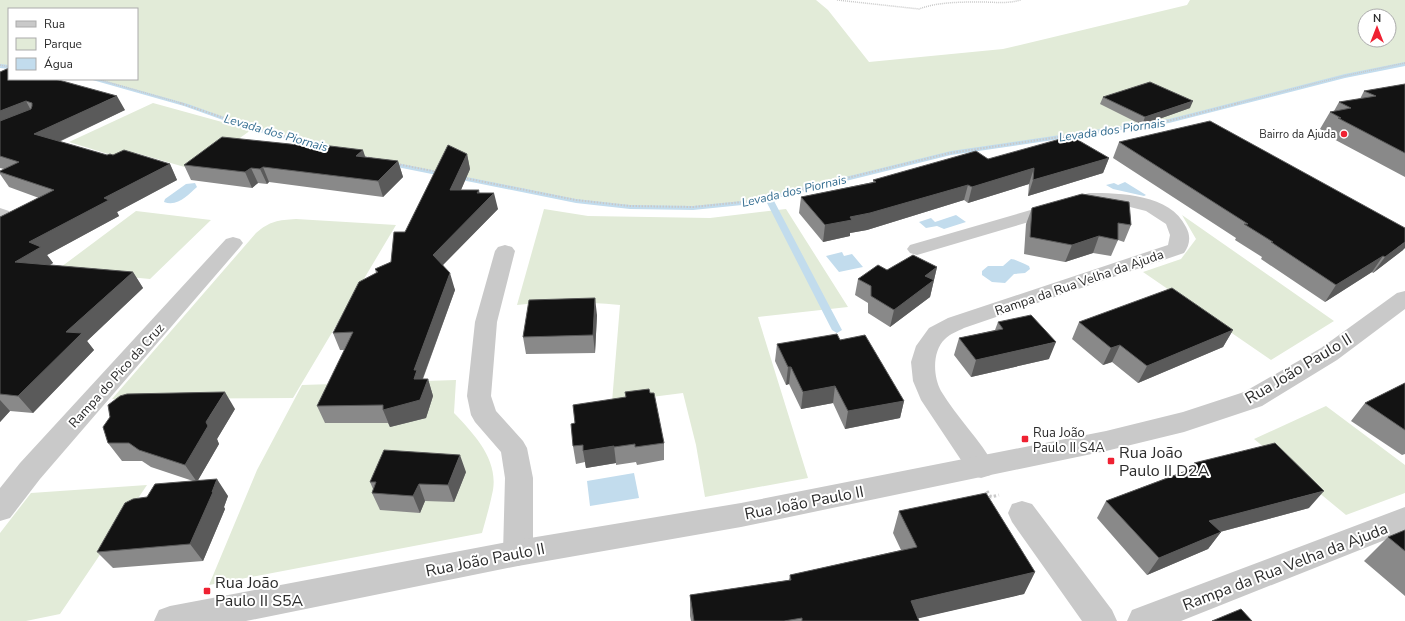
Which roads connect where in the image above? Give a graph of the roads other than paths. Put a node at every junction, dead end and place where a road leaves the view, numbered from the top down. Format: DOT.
graph roads {
  1 [pos="0,214"];
  2 [pos="0,228"];
  3 [pos="234,243"];
  4 [pos="917,249"];
  5 [pos="505,251"];
  6 [pos="1405,298"];
  7 [pos="981,467"];
  8 [pos="0,509"];
  9 [pos="1022,513"];
  10 [pos="1405,519"];
  11 [pos="518,552"];
  12 [pos="170,621"];
  13 [pos="1100,621"];
  14 [pos="1142,621"];
  1 -- 2 [label="street"];
  3 -- 8 [label="street, Rampa do Pico da Cruz"];
  4 -- 7 [label="street, Rampa da Rua Velha da Ajuda"];
  5 -- 11 [label="street"];
  6 -- 7 [label="street, Rua João Paulo II"];
  7 -- 11 [label="street, Rua João Paulo II"];
  9 -- 13 [label="street"];
  10 -- 14 [label="street, Rampa da Rua Velha da Ajuda"];
  11 -- 12 [label="street, Rua João Paulo II"];
}
